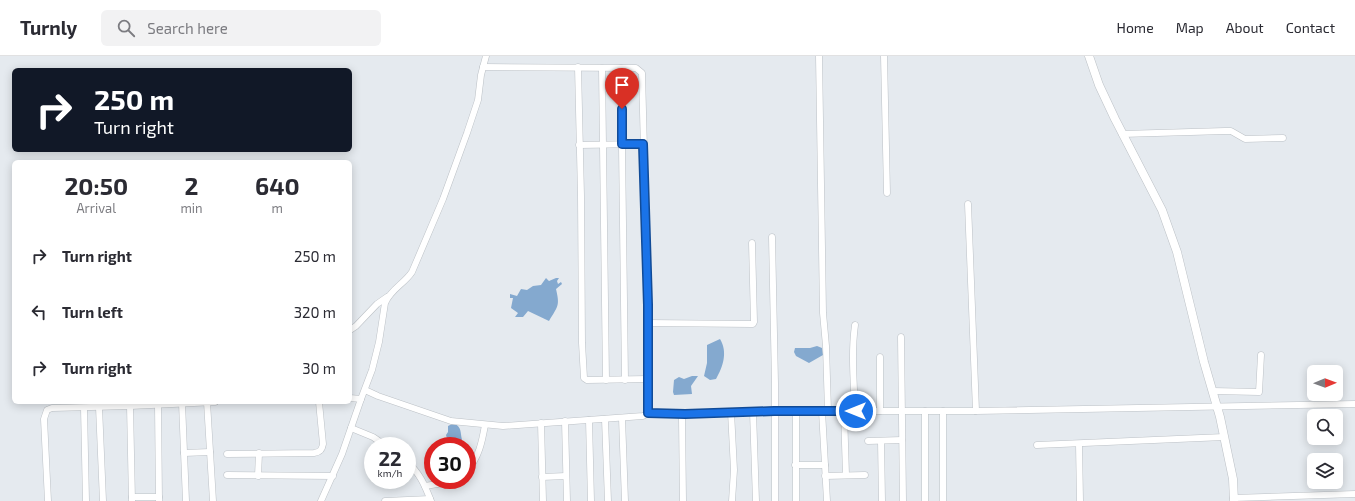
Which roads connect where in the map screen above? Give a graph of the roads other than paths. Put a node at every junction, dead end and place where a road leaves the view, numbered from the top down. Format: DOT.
graph roads {
  1 [pos="486,56"];
  2 [pos="819,56"];
  3 [pos="884,56"];
  4 [pos="1089,56"];
  5 [pos="483,67"];
  6 [pos="578,67"];
  7 [pos="602,68"];
  8 [pos="621,68"];
  9 [pos="1122,134"];
  10 [pos="1283,138"];
  11 [pos="603,144"];
  12 [pos="622,144"];
  13 [pos="643,144"];
  14 [pos="579,145"];
  15 [pos="887,193"];
  16 [pos="968,204"];
  17 [pos="772,237"];
  18 [pos="752,243"];
  19 [pos="387,297"];
  20 [pos="648,323"];
  21 [pos="855,325"];
  22 [pos="352,329"];
  23 [pos="901,337"];
  24 [pos="1261,355"];
  25 [pos="880,357"];
  26 [pos="648,379"];
  27 [pos="606,380"];
  28 [pos="625,380"];
  29 [pos="365,390"];
  30 [pos="1213,391"];
  31 [pos="352,398"];
  32 [pos="361,399"];
  33 [pos="170,404"];
  34 [pos="182,404"];
  35 [pos="207,404"];
  36 [pos="319,404"];
  37 [pos="1355,404"];
  38 [pos="158,405"];
  39 [pos="130,406"];
  40 [pos="100,407"];
  41 [pos="1217,407"];
  42 [pos="84,408"];
  43 [pos="774,411"];
  44 [pos="796,411"];
  45 [pos="825,411"];
  46 [pos="856,411"];
  47 [pos="880,411"];
  48 [pos="902,411"];
  49 [pos="925,411"];
  50 [pos="943,411"];
  51 [pos="976,411"];
  52 [pos="731,412"];
  53 [pos="753,412"];
  54 [pos="844,412"];
  55 [pos="648,413"];
  56 [pos="685,414"];
  57 [pos="622,418"];
  58 [pos="605,419"];
  59 [pos="588,420"];
  60 [pos="564,421"];
  61 [pos="541,423"];
  62 [pos="485,425"];
  63 [pos="351,428"];
  64 [pos="373,437"];
  65 [pos="1224,438"];
  66 [pos="902,440"];
  67 [pos="868,441"];
  68 [pos="881,441"];
  69 [pos="1079,444"];
  70 [pos="1037,445"];
  71 [pos="210,452"];
  72 [pos="184,453"];
  73 [pos="259,453"];
  74 [pos="227,454"];
  75 [pos="476,459"];
  76 [pos="796,464"];
  77 [pos="825,466"];
  78 [pos="416,471"];
  79 [pos="227,475"];
  80 [pos="846,475"];
  81 [pos="865,475"];
  82 [pos="258,476"];
  83 [pos="333,476"];
  84 [pos="566,476"];
  85 [pos="825,476"];
  86 [pos="542,477"];
  87 [pos="424,484"];
  88 [pos="426,489"];
  89 [pos="1355,494"];
  90 [pos="132,499"];
  91 [pos="159,499"];
  92 [pos="1234,499"];
  93 [pos="430,500"];
  94 [pos="48,501"];
  95 [pos="86,501"];
  96 [pos="103,501"];
  97 [pos="186,501"];
  98 [pos="213,501"];
  99 [pos="321,501"];
  100 [pos="385,501"];
  101 [pos="543,501"];
  102 [pos="567,501"];
  103 [pos="591,501"];
  104 [pos="608,501"];
  105 [pos="625,501"];
  106 [pos="683,501"];
  107 [pos="732,501"];
  108 [pos="756,501"];
  109 [pos="776,501"];
  110 [pos="796,501"];
  111 [pos="827,501"];
  112 [pos="882,501"];
  113 [pos="903,501"];
  114 [pos="926,501"];
  115 [pos="943,501"];
  116 [pos="1080,501"];
  1 -- 5 [label="street"];
  2 -- 45 [label="street"];
  3 -- 15 [label="street"];
  4 -- 9 [label="street"];
  5 -- 6 [label="street"];
  5 -- 19 [label="street"];
  6 -- 7 [label="street"];
  6 -- 14 [label="street"];
  7 -- 8 [label="street"];
  7 -- 11 [label="street"];
  8 -- 12 [label="street"];
  8 -- 13 [label="street"];
  9 -- 10 [label="street"];
  9 -- 30 [label="street"];
  11 -- 12 [label="street"];
  11 -- 14 [label="street"];
  11 -- 27 [label="street"];
  12 -- 13 [label="street"];
  12 -- 28 [label="street"];
  13 -- 20 [label="street"];
  14 -- 27 [label="street"];
  16 -- 51 [label="street"];
  17 -- 43 [label="street"];
  18 -- 20 [label="street"];
  19 -- 22 [label="street"];
  19 -- 29 [label="street"];
  20 -- 26 [label="street"];
  21 -- 46 [label="street"];
  23 -- 48 [label="street"];
  24 -- 30 [label="street"];
  25 -- 47 [label="street"];
  26 -- 28 [label="street"];
  26 -- 55 [label="street"];
  27 -- 28 [label="street"];
  29 -- 32 [label="street"];
  29 -- 62 [label="street"];
  30 -- 41 [label="street"];
  31 -- 32 [label="street"];
  32 -- 63 [label="street"];
  33 -- 38 [label="street"];
  34 -- 72 [label="street"];
  35 -- 71 [label="street"];
  36 -- 73 [label="street"];
  37 -- 41 [label="street"];
  38 -- 39 [label="street"];
  38 -- 91 [label="street"];
  39 -- 40 [label="street"];
  39 -- 90 [label="street"];
  40 -- 42 [label="street"];
  40 -- 96 [label="street"];
  41 -- 51 [label="street"];
  41 -- 65 [label="street"];
  42 -- 94 [label="street"];
  42 -- 95 [label="street"];
  43 -- 44 [label="street"];
  43 -- 53 [label="street"];
  43 -- 109 [label="street"];
  44 -- 45 [label="street"];
  44 -- 76 [label="street"];
  45 -- 54 [label="street"];
  45 -- 77 [label="street"];
  46 -- 47 [label="street"];
  46 -- 54 [label="street"];
  47 -- 48 [label="street"];
  48 -- 49 [label="street"];
  48 -- 66 [label="street"];
  49 -- 50 [label="street"];
  49 -- 114 [label="street"];
  50 -- 51 [label="street"];
  50 -- 115 [label="street"];
  52 -- 53 [label="street"];
  52 -- 56 [label="street"];
  52 -- 107 [label="street"];
  53 -- 108 [label="street"];
  54 -- 80 [label="street"];
  55 -- 56 [label="street"];
  55 -- 57 [label="street"];
  56 -- 106 [label="street"];
  57 -- 58 [label="street"];
  57 -- 105 [label="street"];
  58 -- 59 [label="street"];
  58 -- 104 [label="street"];
  59 -- 60 [label="street"];
  59 -- 103 [label="street"];
  60 -- 61 [label="street"];
  60 -- 84 [label="street"];
  61 -- 62 [label="street"];
  61 -- 86 [label="street"];
  62 -- 75 [label="street"];
  63 -- 64 [label="street"];
  63 -- 83 [label="street"];
  65 -- 69 [label="street"];
  65 -- 92 [label="street"];
  66 -- 68 [label="street"];
  66 -- 113 [label="street"];
  67 -- 68 [label="street"];
  68 -- 112 [label="street"];
  69 -- 70 [label="street"];
  69 -- 116 [label="street"];
  71 -- 72 [label="street"];
  71 -- 98 [label="street"];
  72 -- 97 [label="street"];
  73 -- 74 [label="street"];
  73 -- 82 [label="street"];
  76 -- 77 [label="street"];
  76 -- 110 [label="street"];
  77 -- 85 [label="street"];
  78 -- 87 [label="street"];
  79 -- 82 [label="street"];
  80 -- 81 [label="street"];
  80 -- 85 [label="street"];
  82 -- 83 [label="street"];
  83 -- 99 [label="street"];
  84 -- 86 [label="street"];
  84 -- 102 [label="street"];
  85 -- 111 [label="street"];
  86 -- 101 [label="street"];
  88 -- 93 [label="street"];
  89 -- 92 [label="street"];
  90 -- 91 [label="street"];
  93 -- 100 [label="street"];
}
